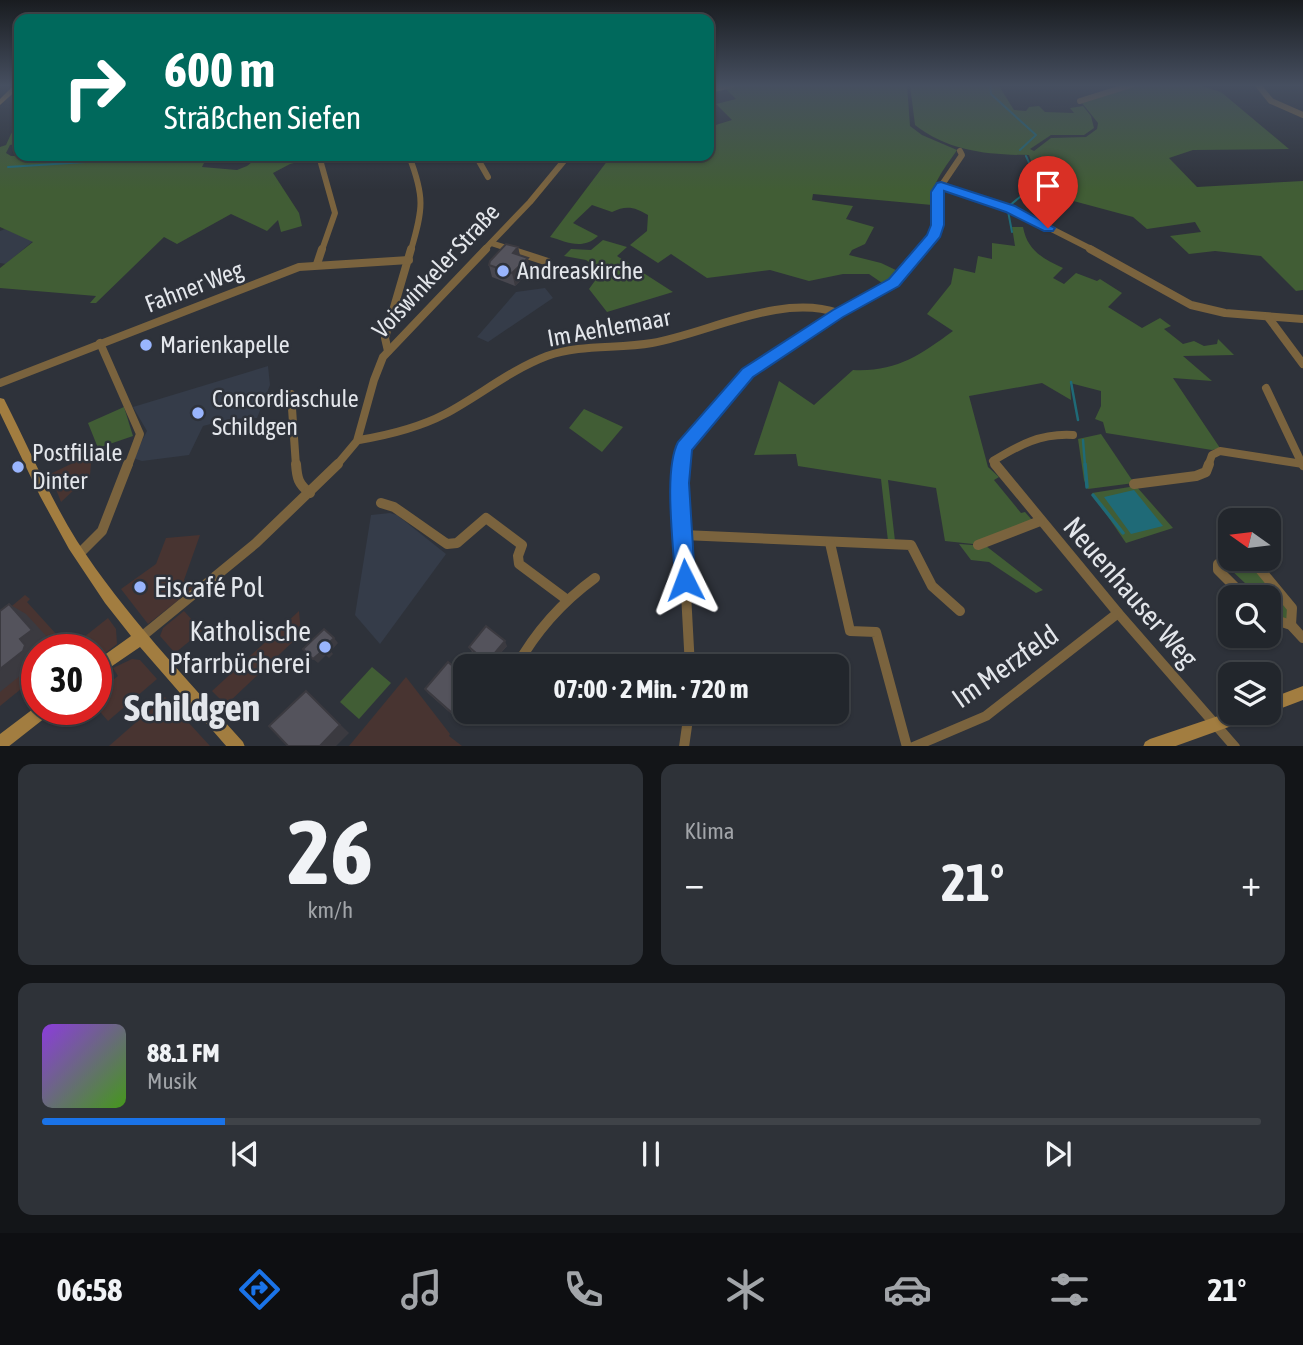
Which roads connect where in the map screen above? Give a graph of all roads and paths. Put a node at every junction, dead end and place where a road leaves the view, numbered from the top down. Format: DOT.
graph roads {
  1 [pos="960,150"];
  2 [pos="320,161"];
  3 [pos="411,161"];
  4 [pos="479,161"];
  5 [pos="564,161"];
  6 [pos="488,177"];
  7 [pos="941,186"];
  8 [pos="491,243"];
  9 [pos="409,260"];
  10 [pos="548,262"];
  11 [pos="317,264"];
  12 [pos="838,313"];
  13 [pos="1268,317"];
  14 [pos="1303,319"];
  15 [pos="100,343"];
  16 [pos="388,351"];
  17 [pos="1303,364"];
  18 [pos="0,383"];
  19 [pos="1266,388"];
  20 [pos="291,394"];
  21 [pos="0,402"];
  22 [pos="1073,436"];
  23 [pos="359,440"];
  24 [pos="1302,465"];
  25 [pos="1134,484"];
  26 [pos="310,493"];
  27 [pos="381,503"];
  28 [pos="1040,521"];
  29 [pos="683,535"];
  30 [pos="830,543"];
  31 [pos="978,545"];
  32 [pos="79,554"];
  33 [pos="1219,571"];
  34 [pos="1261,571"];
  35 [pos="595,578"];
  36 [pos="1233,585"];
  37 [pos="566,598"];
  38 [pos="960,611"];
  39 [pos="1118,613"];
  40 [pos="1281,622"];
  41 [pos="1291,625"];
  42 [pos="140,638"];
  43 [pos="1303,638"];
  44 [pos="523,654"];
  45 [pos="689,654"];
  46 [pos="112,658"];
  47 [pos="1303,694"];
  48 [pos="1281,702"];
  49 [pos="688,724"];
  50 [pos="1218,724"];
  51 [pos="24,725"];
  52 [pos="1215,725"];
  53 [pos="0,743"];
  54 [pos="237,746"];
  55 [pos="684,746"];
  56 [pos="907,746"];
  57 [pos="916,746"];
  58 [pos="1153,746"];
  59 [pos="1234,746"];
  1 -- 7 [label="street"];
  2 -- 11 [label="street"];
  3 -- 9 [label="street"];
  4 -- 6 [label="street"];
  5 -- 8 [label="street, Voiswinkeler Straße"];
  7 -- 12 [label="street"];
  7 -- 13 [label="street"];
  8 -- 10 [label="street"];
  8 -- 16 [label="street, Voiswinkeler Straße"];
  9 -- 11 [label="street, Fahner Weg"];
  9 -- 16 [label="street"];
  11 -- 15 [label="street, Fahner Weg"];
  12 -- 23 [label="street, Im Aehlemaar"];
  12 -- 29 [label="street"];
  13 -- 14 [label="street"];
  13 -- 17 [label="street"];
  15 -- 18 [label="street, Fahner Weg"];
  15 -- 32 [label="street"];
  16 -- 23 [label="street, Voiswinkeler Straße"];
  19 -- 24 [label="street"];
  20 -- 26 [label="street"];
  21 -- 32 [label="main road"];
  22 -- 28 [label="street, Neuenhauser Weg"];
  23 -- 26 [label="street, Voiswinkeler Straße"];
  24 -- 25 [label="street"];
  26 -- 42 [label="street, Voiswinkeler Straße"];
  27 -- 37 [label="street"];
  28 -- 31 [label="street, Neuenhauser Weg"];
  28 -- 39 [label="street, Neuenhauser Weg"];
  29 -- 30 [label="street"];
  29 -- 45 [label="street"];
  30 -- 38 [label="street"];
  30 -- 56 [label="street"];
  32 -- 42 [label="main road"];
  33 -- 36 [label="street"];
  34 -- 41 [label="street"];
  35 -- 37 [label="street"];
  37 -- 44 [label="street"];
  39 -- 52 [label="street, Neuenhauser Weg"];
  39 -- 57 [label="street, Im Merzfeld"];
  40 -- 41 [label="street"];
  41 -- 43 [label="street"];
  42 -- 46 [label="main road"];
  42 -- 54 [label="main road"];
  47 -- 48 [label="main road"];
  49 -- 55 [label="street"];
  50 -- 52 [label="main road"];
  51 -- 53 [label="main road"];
  52 -- 58 [label="main road"];
  52 -- 59 [label="street, Neuenhauser Weg"];
}
